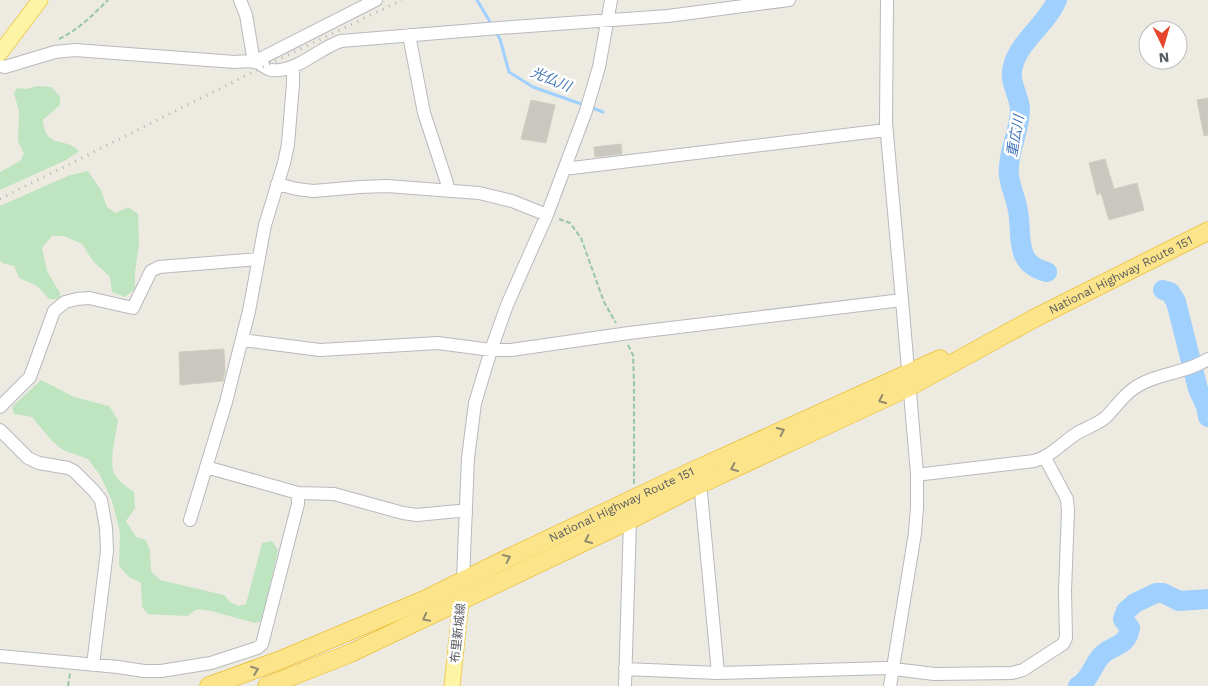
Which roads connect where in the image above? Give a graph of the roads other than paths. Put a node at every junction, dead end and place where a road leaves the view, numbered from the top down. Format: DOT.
graph roads {
  1 [pos="40,0"];
  2 [pos="240,0"];
  3 [pos="376,0"];
  4 [pos="611,0"];
  5 [pos="789,0"];
  6 [pos="887,0"];
  7 [pos="607,20"];
  8 [pos="409,36"];
  9 [pos="0,53"];
  10 [pos="254,62"];
  11 [pos="0,66"];
  12 [pos="291,68"];
  13 [pos="886,130"];
  14 [pos="566,167"];
  15 [pos="277,184"];
  16 [pos="447,190"];
  17 [pos="547,215"];
  18 [pos="1208,231"];
  19 [pos="258,259"];
  20 [pos="902,300"];
  21 [pos="242,340"];
  22 [pos="491,350"];
  23 [pos="1206,362"];
  24 [pos="909,380"];
  25 [pos="0,407"];
  26 [pos="0,430"];
  27 [pos="1045,458"];
  28 [pos="206,467"];
  29 [pos="917,474"];
  30 [pos="694,487"];
  31 [pos="298,493"];
  32 [pos="466,513"];
  33 [pos="190,520"];
  34 [pos="630,520"];
  35 [pos="463,580"];
  36 [pos="462,599"];
  37 [pos="0,656"];
  38 [pos="93,665"];
  39 [pos="625,669"];
  40 [pos="893,669"];
  41 [pos="718,673"];
  42 [pos="209,686"];
  43 [pos="267,686"];
  44 [pos="452,686"];
  45 [pos="625,686"];
  46 [pos="890,686"];
  1 -- 9 [label="main road"];
  2 -- 10 [label="street"];
  3 -- 10 [label="street"];
  4 -- 7 [label="street"];
  5 -- 7 [label="street"];
  6 -- 13 [label="street"];
  7 -- 8 [label="street"];
  7 -- 14 [label="street"];
  8 -- 12 [label="street"];
  8 -- 16 [label="street"];
  10 -- 11 [label="street"];
  10 -- 12 [label="street"];
  12 -- 15 [label="street"];
  13 -- 14 [label="street"];
  13 -- 20 [label="street"];
  14 -- 17 [label="street"];
  15 -- 16 [label="street"];
  15 -- 19 [label="street"];
  16 -- 17 [label="street"];
  17 -- 22 [label="street"];
  18 -- 24 [label="highway, National Highway Route 151"];
  19 -- 21 [label="street"];
  19 -- 25 [label="street"];
  20 -- 22 [label="street"];
  20 -- 24 [label="street"];
  21 -- 22 [label="street"];
  21 -- 28 [label="street"];
  22 -- 32 [label="street"];
  23 -- 27 [label="street"];
  24 -- 29 [label="street"];
  24 -- 30 [label="highway, National Highway Route 151, one-way"];
  35 -- 24 [label="highway, National Highway Route 151, one-way"];
  26 -- 38 [label="street"];
  27 -- 29 [label="street"];
  27 -- 40 [label="street"];
  28 -- 31 [label="street"];
  28 -- 33 [label="street"];
  29 -- 40 [label="street"];
  30 -- 34 [label="highway, National Highway Route 151"];
  30 -- 41 [label="street"];
  31 -- 32 [label="street"];
  31 -- 38 [label="street"];
  32 -- 35 [label="street"];
  34 -- 36 [label="highway, National Highway Route 151, one-way"];
  34 -- 39 [label="street"];
  35 -- 36 [label="main road, 布里新城線"];
  42 -- 35 [label="highway, National Highway Route 151, one-way"];
  36 -- 43 [label="highway, National Highway Route 151, one-way"];
  36 -- 44 [label="main road, 布里新城線"];
  37 -- 38 [label="street"];
  39 -- 41 [label="street"];
  39 -- 45 [label="street"];
  40 -- 41 [label="street"];
  40 -- 46 [label="street"];
}
